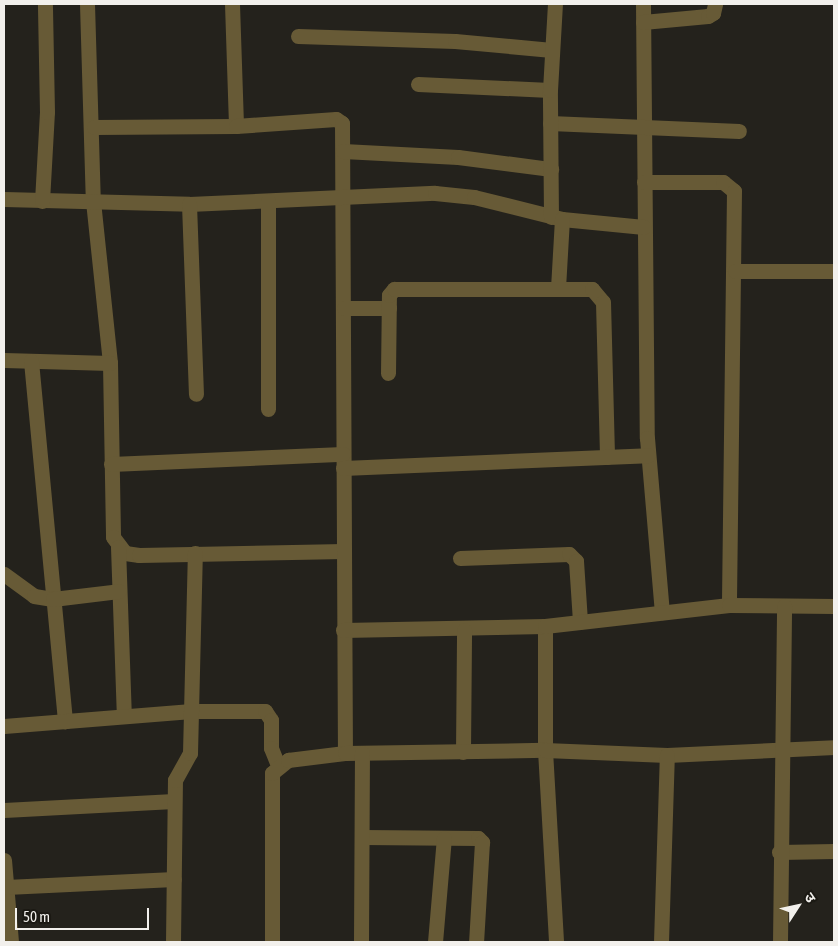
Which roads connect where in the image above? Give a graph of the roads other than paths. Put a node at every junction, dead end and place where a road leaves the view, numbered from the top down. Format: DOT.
graph roads {
  1 [pos="44,4"];
  2 [pos="87,4"];
  3 [pos="232,4"];
  4 [pos="555,4"];
  5 [pos="643,4"];
  6 [pos="716,4"];
  7 [pos="643,22"];
  8 [pos="298,36"];
  9 [pos="552,50"];
  10 [pos="418,84"];
  11 [pos="550,90"];
  12 [pos="550,123"];
  13 [pos="236,126"];
  14 [pos="643,126"];
  15 [pos="94,127"];
  16 [pos="738,131"];
  17 [pos="343,151"];
  18 [pos="550,170"];
  19 [pos="644,182"];
  20 [pos="342,197"];
  21 [pos="4,199"];
  22 [pos="42,201"];
  23 [pos="93,201"];
  24 [pos="268,201"];
  25 [pos="189,204"];
  26 [pos="556,218"];
  27 [pos="644,227"];
  28 [pos="735,271"];
  29 [pos="834,272"];
  30 [pos="558,288"];
  31 [pos="344,308"];
  32 [pos="389,308"];
  33 [pos="4,360"];
  34 [pos="31,361"];
  35 [pos="110,363"];
  36 [pos="388,373"];
  37 [pos="196,394"];
  38 [pos="268,409"];
  39 [pos="648,455"];
  40 [pos="606,457"];
  41 [pos="343,461"];
  42 [pos="111,464"];
  43 [pos="118,547"];
  44 [pos="344,551"];
  45 [pos="195,553"];
  46 [pos="460,558"];
  47 [pos="4,574"];
  48 [pos="119,591"];
  49 [pos="53,599"];
  50 [pos="729,605"];
  51 [pos="784,606"];
  52 [pos="834,606"];
  53 [pos="662,612"];
  54 [pos="580,622"];
  55 [pos="544,626"];
  56 [pos="343,630"];
  57 [pos="464,630"];
  58 [pos="191,711"];
  59 [pos="124,716"];
  60 [pos="65,721"];
  61 [pos="4,726"];
  62 [pos="780,747"];
  63 [pos="834,747"];
  64 [pos="545,750"];
  65 [pos="463,752"];
  66 [pos="345,753"];
  67 [pos="362,753"];
  68 [pos="667,755"];
  69 [pos="278,765"];
  70 [pos="174,801"];
  71 [pos="4,810"];
  72 [pos="362,837"];
  73 [pos="444,838"];
  74 [pos="834,850"];
  75 [pos="779,852"];
  76 [pos="4,860"];
  77 [pos="174,879"];
  78 [pos="6,887"];
  79 [pos="11,942"];
  80 [pos="173,942"];
  81 [pos="272,942"];
  82 [pos="360,942"];
  83 [pos="435,942"];
  84 [pos="476,942"];
  85 [pos="556,942"];
  86 [pos="660,942"];
  87 [pos="780,942"];
  1 -- 22 [label="street"];
  2 -- 15 [label="street"];
  3 -- 13 [label="street"];
  4 -- 9 [label="street"];
  5 -- 7 [label="street"];
  6 -- 7 [label="street"];
  7 -- 14 [label="street"];
  8 -- 9 [label="street"];
  9 -- 11 [label="street"];
  10 -- 11 [label="street"];
  11 -- 12 [label="street"];
  12 -- 14 [label="street"];
  12 -- 18 [label="street"];
  13 -- 15 [label="street"];
  13 -- 17 [label="street"];
  14 -- 16 [label="street"];
  14 -- 19 [label="street"];
  15 -- 23 [label="street"];
  17 -- 18 [label="street"];
  17 -- 20 [label="street"];
  18 -- 26 [label="street"];
  19 -- 27 [label="street"];
  19 -- 28 [label="street"];
  20 -- 24 [label="street"];
  20 -- 26 [label="street"];
  20 -- 31 [label="street"];
  21 -- 22 [label="street"];
  22 -- 23 [label="street"];
  23 -- 25 [label="street"];
  23 -- 35 [label="street"];
  24 -- 25 [label="street"];
  24 -- 38 [label="street"];
  25 -- 37 [label="street"];
  26 -- 27 [label="street"];
  26 -- 30 [label="street"];
  27 -- 39 [label="street"];
  28 -- 29 [label="street"];
  28 -- 50 [label="street"];
  30 -- 32 [label="street"];
  30 -- 40 [label="street"];
  31 -- 32 [label="street"];
  31 -- 41 [label="street"];
  32 -- 36 [label="street"];
  33 -- 34 [label="street"];
  34 -- 35 [label="street"];
  34 -- 49 [label="street"];
  35 -- 42 [label="street"];
  39 -- 40 [label="street"];
  39 -- 53 [label="street"];
  40 -- 41 [label="street"];
  41 -- 42 [label="street"];
  41 -- 44 [label="street"];
  42 -- 43 [label="street"];
  43 -- 45 [label="street"];
  43 -- 48 [label="street"];
  44 -- 45 [label="street"];
  44 -- 56 [label="street"];
  45 -- 58 [label="street"];
  46 -- 54 [label="street"];
  47 -- 49 [label="street"];
  48 -- 49 [label="street"];
  48 -- 59 [label="street"];
  49 -- 60 [label="street"];
  50 -- 51 [label="street"];
  50 -- 53 [label="street"];
  51 -- 52 [label="street"];
  51 -- 62 [label="street"];
  53 -- 54 [label="street"];
  54 -- 55 [label="street"];
  55 -- 57 [label="street"];
  55 -- 64 [label="street"];
  56 -- 57 [label="street"];
  56 -- 66 [label="street"];
  57 -- 65 [label="street"];
  58 -- 59 [label="street"];
  58 -- 69 [label="street"];
  58 -- 70 [label="street"];
  59 -- 60 [label="street"];
  60 -- 61 [label="street"];
  62 -- 63 [label="street"];
  62 -- 68 [label="street"];
  62 -- 75 [label="street"];
  64 -- 65 [label="street"];
  64 -- 68 [label="street"];
  64 -- 85 [label="street"];
  65 -- 67 [label="street"];
  66 -- 67 [label="street"];
  66 -- 69 [label="street"];
  67 -- 72 [label="street"];
  68 -- 86 [label="street"];
  69 -- 81 [label="street"];
  70 -- 71 [label="street"];
  70 -- 77 [label="street"];
  72 -- 73 [label="street"];
  72 -- 82 [label="street"];
  73 -- 83 [label="street"];
  73 -- 84 [label="street"];
  74 -- 75 [label="street"];
  75 -- 87 [label="street"];
  76 -- 78 [label="street"];
  77 -- 78 [label="street"];
  77 -- 80 [label="street"];
  78 -- 79 [label="street"];
}
